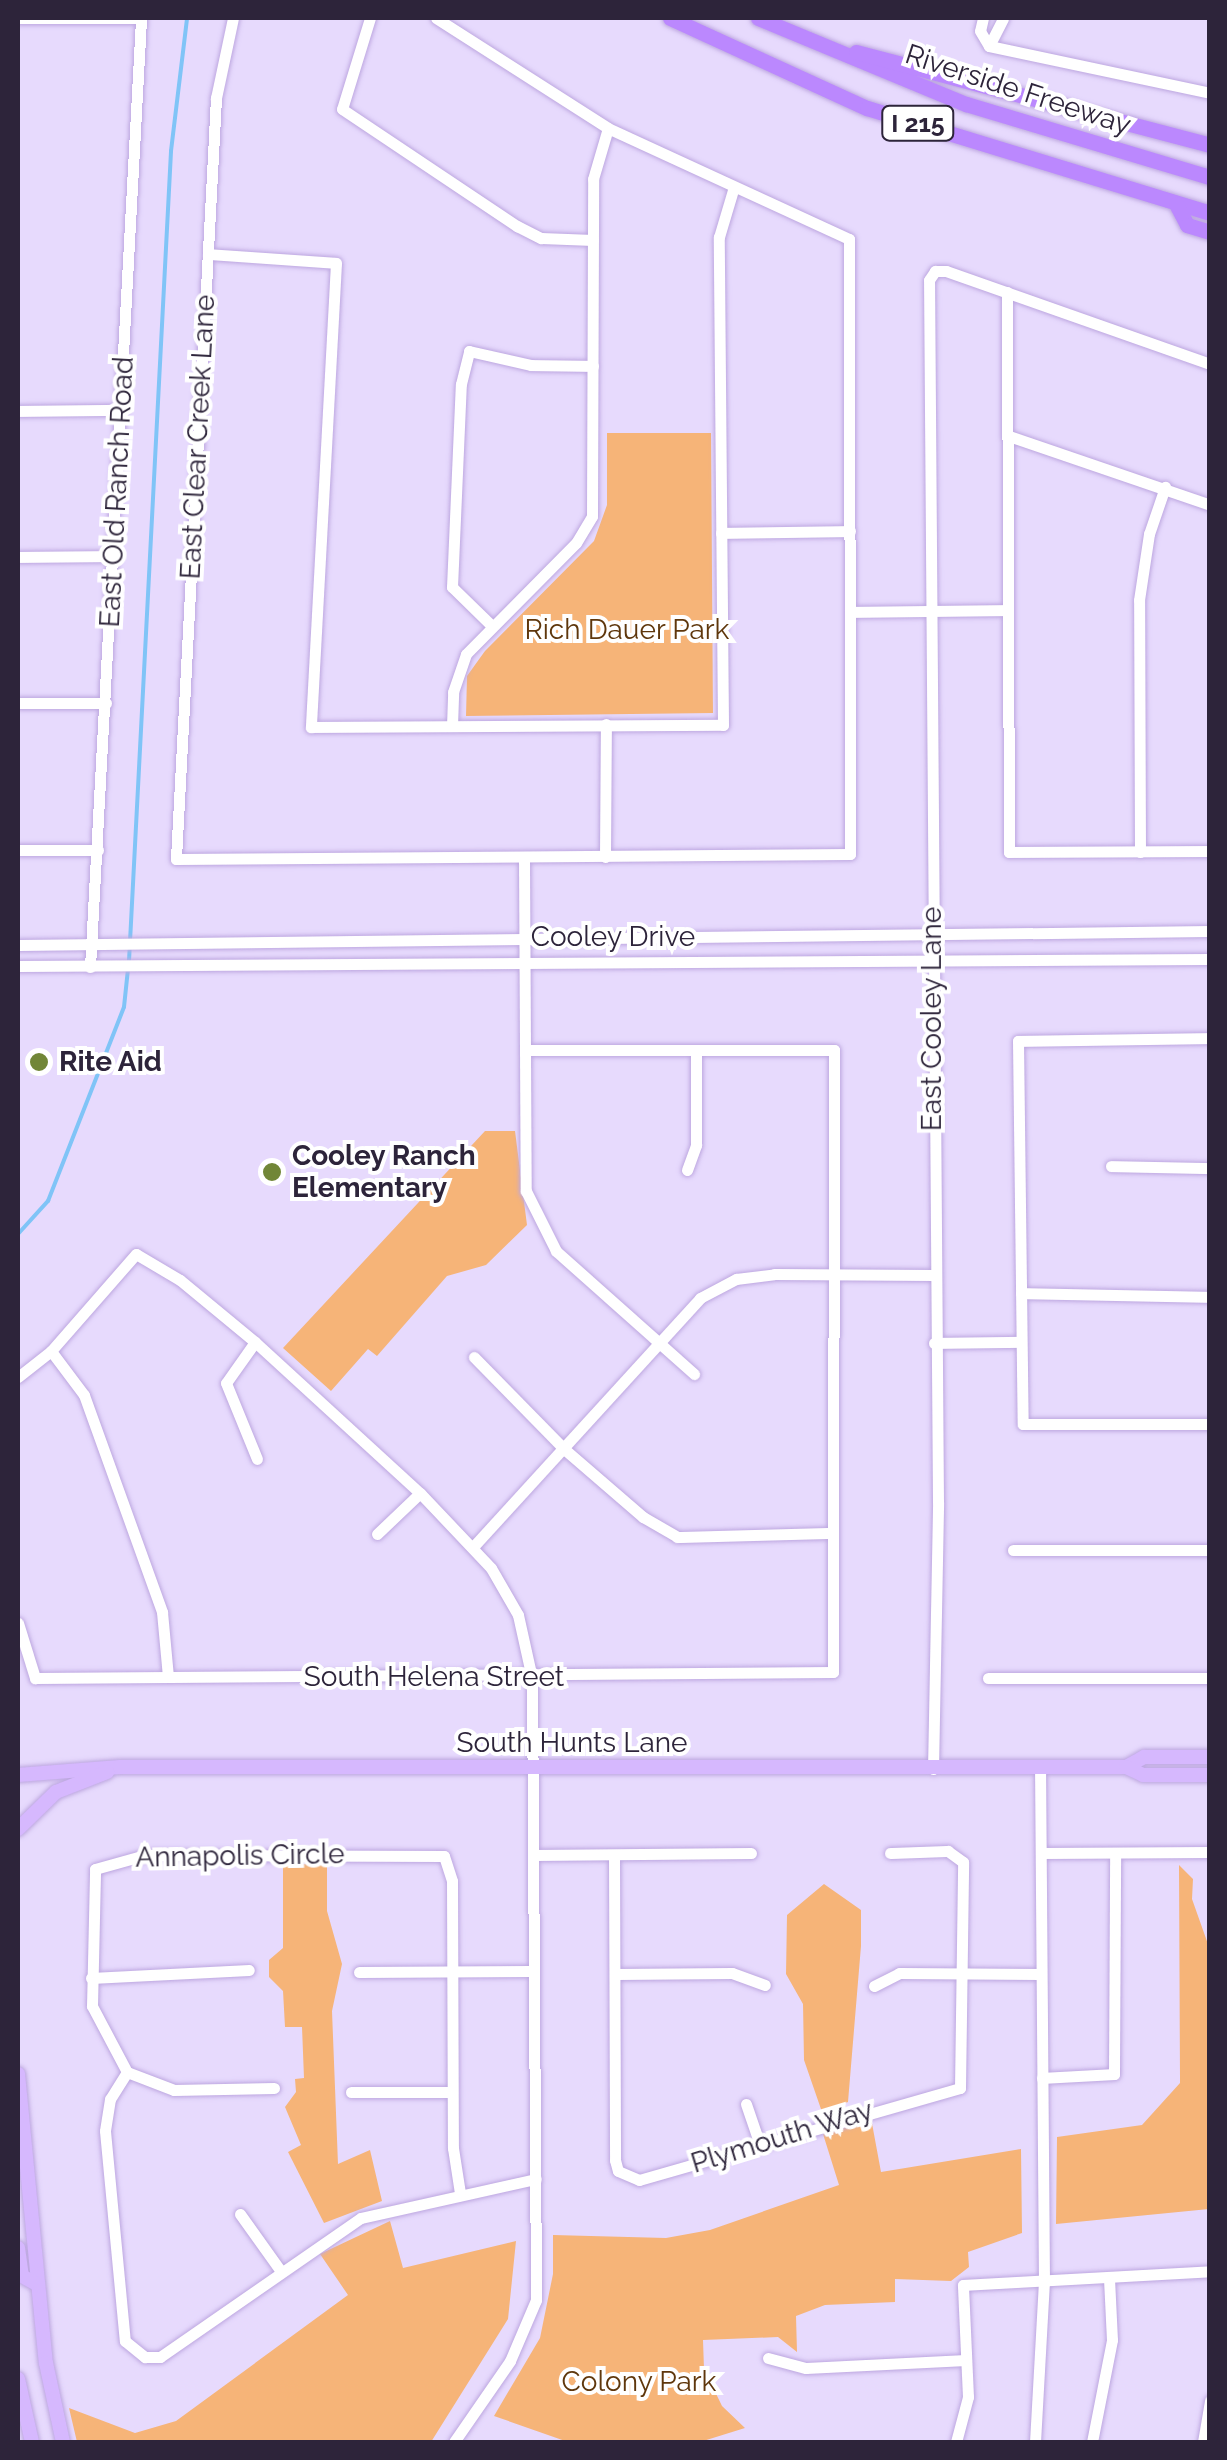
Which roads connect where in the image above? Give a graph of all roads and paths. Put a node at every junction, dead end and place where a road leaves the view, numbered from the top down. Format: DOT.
graph roads {
  1 [pos="18,18"];
  2 [pos="141,18"];
  3 [pos="232,18"];
  4 [pos="370,18"];
  5 [pos="436,18"];
  6 [pos="670,18"];
  7 [pos="758,18"];
  8 [pos="983,18"];
  9 [pos="1003,18"];
  10 [pos="810,42"];
  11 [pos="989,46"];
  12 [pos="1210,93"];
  13 [pos="608,128"];
  14 [pos="1210,145"];
  15 [pos="1210,177"];
  16 [pos="733,190"];
  17 [pos="1176,204"];
  18 [pos="1210,212"];
  19 [pos="1210,232"];
  20 [pos="593,240"];
  21 [pos="208,254"];
  22 [pos="1007,292"];
  23 [pos="1210,364"];
  24 [pos="594,366"];
  25 [pos="122,410"];
  26 [pos="18,411"];
  27 [pos="1009,436"];
  28 [pos="1165,488"];
  29 [pos="1210,504"];
  30 [pos="850,531"];
  31 [pos="721,533"];
  32 [pos="114,556"];
  33 [pos="18,557"];
  34 [pos="929,608"];
  35 [pos="1008,610"];
  36 [pos="850,612"];
  37 [pos="492,626"];
  38 [pos="18,703"];
  39 [pos="106,703"];
  40 [pos="606,724"];
  41 [pos="452,726"];
  42 [pos="18,850"];
  43 [pos="98,850"];
  44 [pos="1210,851"];
  45 [pos="1140,852"];
  46 [pos="605,857"];
  47 [pos="524,858"];
  48 [pos="1210,931"];
  49 [pos="932,935"];
  50 [pos="525,938"];
  51 [pos="92,944"];
  52 [pos="194,944"];
  53 [pos="18,945"];
  54 [pos="931,959"];
  55 [pos="1210,959"];
  56 [pos="526,962"];
  57 [pos="194,964"];
  58 [pos="18,966"];
  59 [pos="90,967"];
  60 [pos="1210,1038"];
  61 [pos="525,1050"];
  62 [pos="696,1050"];
  63 [pos="1111,1166"];
  64 [pos="1210,1168"];
  65 [pos="687,1170"];
  66 [pos="833,1274"];
  67 [pos="934,1275"];
  68 [pos="1022,1293"];
  69 [pos="1210,1297"];
  70 [pos="656,1341"];
  71 [pos="255,1342"];
  72 [pos="1022,1342"];
  73 [pos="934,1344"];
  74 [pos="50,1352"];
  75 [pos="474,1357"];
  76 [pos="694,1374"];
  77 [pos="18,1377"];
  78 [pos="1210,1424"];
  79 [pos="563,1448"];
  80 [pos="257,1459"];
  81 [pos="420,1493"];
  82 [pos="831,1533"];
  83 [pos="377,1534"];
  84 [pos="473,1548"];
  85 [pos="1014,1550"];
  86 [pos="1210,1550"];
  87 [pos="18,1622"];
  88 [pos="168,1677"];
  89 [pos="532,1678"];
  90 [pos="988,1678"];
  91 [pos="1210,1678"];
  92 [pos="1210,1757"];
  93 [pos="1126,1766"];
  94 [pos="120,1767"];
  95 [pos="1040,1767"];
  96 [pos="534,1768"];
  97 [pos="933,1769"];
  98 [pos="18,1775"];
  99 [pos="1210,1775"];
  100 [pos="18,1829"];
  101 [pos="751,1852"];
  102 [pos="890,1852"];
  103 [pos="1210,1852"];
  104 [pos="1040,1853"];
  105 [pos="1115,1853"];
  106 [pos="533,1855"];
  107 [pos="614,1855"];
  108 [pos="250,1970"];
  109 [pos="358,1972"];
  110 [pos="452,1972"];
  111 [pos="532,1972"];
  112 [pos="964,1972"];
  113 [pos="616,1974"];
  114 [pos="1040,1974"];
  115 [pos="91,1978"];
  116 [pos="765,1985"];
  117 [pos="874,1986"];
  118 [pos="127,2072"];
  119 [pos="18,2074"];
  120 [pos="1042,2078"];
  121 [pos="274,2088"];
  122 [pos="350,2092"];
  123 [pos="452,2092"];
  124 [pos="746,2104"];
  125 [pos="760,2145"];
  126 [pos="536,2179"];
  127 [pos="460,2193"];
  128 [pos="240,2214"];
  129 [pos="18,2248"];
  130 [pos="280,2270"];
  131 [pos="1210,2271"];
  132 [pos="1109,2279"];
  133 [pos="1044,2283"];
  134 [pos="38,2284"];
  135 [pos="768,2358"];
  136 [pos="966,2360"];
  137 [pos="18,2379"];
  138 [pos="1210,2401"];
  139 [pos="20,2404"];
  140 [pos="32,2442"];
  141 [pos="64,2442"];
  142 [pos="454,2442"];
  143 [pos="956,2442"];
  144 [pos="1036,2442"];
  145 [pos="1092,2442"];
  146 [pos="1203,2442"];
  1 -- 2 [label="street"];
  2 -- 25 [label="street, East Old Ranch Road"];
  3 -- 21 [label="street, East Clear Creek Lane"];
  4 -- 20 [label="street"];
  5 -- 13 [label="street"];
  6 -- 17 [label="highway, I 215"];
  7 -- 10 [label="highway, Riverside Freeway / I 215"];
  8 -- 11 [label="street"];
  9 -- 11 [label="street"];
  10 -- 14 [label="highway"];
  10 -- 15 [label="highway, Riverside Freeway / I 215"];
  11 -- 12 [label="street"];
  13 -- 16 [label="street"];
  13 -- 20 [label="street"];
  16 -- 30 [label="street"];
  16 -- 31 [label="street"];
  17 -- 18 [label="highway, I 215"];
  17 -- 19 [label="highway"];
  20 -- 24 [label="street"];
  21 -- 41 [label="street"];
  21 -- 47 [label="street, East Clear Creek Lane"];
  22 -- 23 [label="street"];
  22 -- 27 [label="street"];
  22 -- 34 [label="street, East Cooley Lane"];
  24 -- 37 [label="street"];
  24 -- 37 [label="street"];
  25 -- 26 [label="street"];
  25 -- 32 [label="street, East Old Ranch Road"];
  27 -- 28 [label="street"];
  27 -- 35 [label="street"];
  28 -- 29 [label="street"];
  28 -- 45 [label="street"];
  30 -- 31 [label="street"];
  30 -- 36 [label="street"];
  31 -- 40 [label="street"];
  32 -- 33 [label="street"];
  32 -- 39 [label="street, East Old Ranch Road"];
  34 -- 35 [label="street"];
  34 -- 36 [label="street"];
  34 -- 49 [label="street, East Cooley Lane"];
  35 -- 45 [label="street"];
  36 -- 46 [label="street"];
  37 -- 41 [label="street"];
  38 -- 39 [label="street"];
  39 -- 43 [label="street, East Old Ranch Road"];
  40 -- 41 [label="street"];
  40 -- 46 [label="street"];
  42 -- 43 [label="street"];
  43 -- 51 [label="street, East Old Ranch Road"];
  44 -- 45 [label="street"];
  46 -- 47 [label="street"];
  47 -- 50 [label="street"];
  48 -- 49 [label="street, Cooley Drive"];
  49 -- 50 [label="street, Cooley Drive"];
  49 -- 54 [label="street, East Cooley Lane"];
  50 -- 52 [label="street, Cooley Drive"];
  50 -- 56 [label="street"];
  51 -- 52 [label="street, Cooley Drive"];
  51 -- 53 [label="street, Cooley Drive"];
  51 -- 59 [label="street, East Old Ranch Road"];
  52 -- 57 [label="street"];
  54 -- 55 [label="street, Cooley Drive"];
  54 -- 56 [label="street, Cooley Drive"];
  54 -- 67 [label="street, East Cooley Lane"];
  56 -- 57 [label="street, Cooley Drive"];
  56 -- 61 [label="street"];
  57 -- 59 [label="street, Cooley Drive"];
  58 -- 59 [label="street, Cooley Drive"];
  60 -- 68 [label="street"];
  61 -- 62 [label="street"];
  61 -- 70 [label="street"];
  62 -- 65 [label="street"];
  62 -- 66 [label="street"];
  63 -- 64 [label="street"];
  66 -- 67 [label="street"];
  66 -- 70 [label="street"];
  66 -- 82 [label="street"];
  67 -- 73 [label="street, East Cooley Lane"];
  68 -- 69 [label="street"];
  68 -- 72 [label="street"];
  70 -- 76 [label="street"];
  70 -- 79 [label="street"];
  71 -- 74 [label="street"];
  71 -- 80 [label="street"];
  71 -- 81 [label="street"];
  72 -- 73 [label="street"];
  72 -- 78 [label="street"];
  73 -- 97 [label="street, East Cooley Lane"];
  74 -- 77 [label="street"];
  74 -- 88 [label="street"];
  75 -- 79 [label="street"];
  79 -- 82 [label="street"];
  79 -- 84 [label="street"];
  81 -- 83 [label="street"];
  81 -- 84 [label="street"];
  82 -- 89 [label="street, South Helena Street"];
  84 -- 89 [label="street"];
  85 -- 86 [label="street"];
  87 -- 88 [label="street, South Helena Street"];
  88 -- 89 [label="street, South Helena Street"];
  89 -- 96 [label="street"];
  90 -- 91 [label="street"];
  92 -- 93 [label="main road, South Hunts Lane"];
  93 -- 95 [label="main road, South Hunts Lane"];
  93 -- 99 [label="main road, South Hunts Lane"];
  94 -- 96 [label="main road, South Hunts Lane"];
  94 -- 98 [label="main road, South Hunts Lane"];
  94 -- 100 [label="main road"];
  95 -- 97 [label="main road, South Hunts Lane"];
  95 -- 104 [label="street"];
  96 -- 97 [label="main road, South Hunts Lane"];
  96 -- 106 [label="street"];
  101 -- 107 [label="street"];
  102 -- 112 [label="street, Plymouth Way"];
  103 -- 105 [label="street"];
  104 -- 105 [label="street"];
  104 -- 114 [label="street"];
  105 -- 120 [label="street"];
  106 -- 107 [label="street"];
  106 -- 111 [label="street"];
  107 -- 113 [label="street, Plymouth Way"];
  108 -- 115 [label="street"];
  109 -- 110 [label="street"];
  110 -- 111 [label="street"];
  110 -- 115 [label="street, Annapolis Circle"];
  110 -- 123 [label="street, Annapolis Circle"];
  111 -- 126 [label="street"];
  112 -- 114 [label="street"];
  112 -- 117 [label="street"];
  112 -- 125 [label="street, Plymouth Way"];
  113 -- 116 [label="street"];
  113 -- 125 [label="street, Plymouth Way"];
  114 -- 120 [label="street"];
  115 -- 118 [label="street, Annapolis Circle"];
  118 -- 121 [label="street"];
  118 -- 130 [label="street"];
  119 -- 134 [label="main road"];
  120 -- 133 [label="street"];
  122 -- 123 [label="street"];
  123 -- 127 [label="street, Annapolis Circle"];
  124 -- 125 [label="street"];
  126 -- 127 [label="street"];
  126 -- 142 [label="street"];
  127 -- 130 [label="street"];
  128 -- 130 [label="street"];
  129 -- 134 [label="main road"];
  131 -- 132 [label="street"];
  132 -- 133 [label="street"];
  132 -- 145 [label="street"];
  133 -- 136 [label="street"];
  133 -- 144 [label="street"];
  134 -- 141 [label="main road"];
  135 -- 136 [label="street"];
  136 -- 143 [label="street"];
  137 -- 139 [label="main road"];
  138 -- 146 [label="street"];
  139 -- 140 [label="main road"];
}
